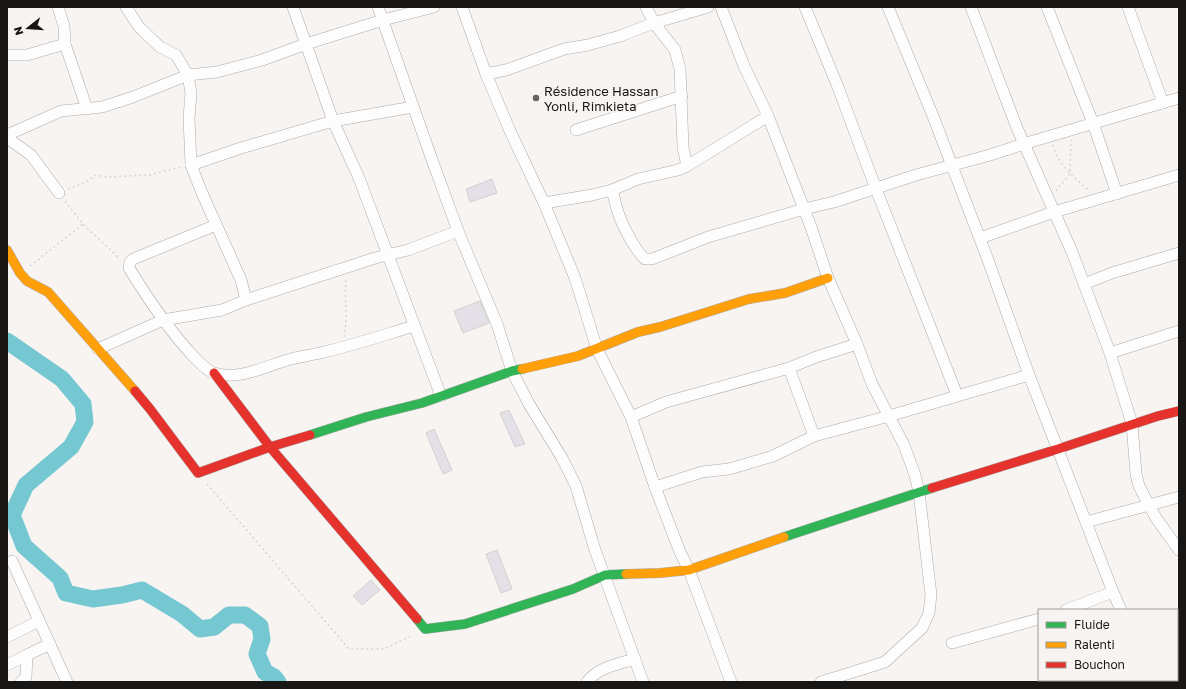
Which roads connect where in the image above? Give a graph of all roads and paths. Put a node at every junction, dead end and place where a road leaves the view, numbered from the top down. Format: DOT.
graph roads {
  1 [pos="58,7"];
  2 [pos="126,7"];
  3 [pos="293,7"];
  4 [pos="378,7"];
  5 [pos="434,7"];
  6 [pos="462,7"];
  7 [pos="646,7"];
  8 [pos="708,7"];
  9 [pos="721,7"];
  10 [pos="805,7"];
  11 [pos="888,7"];
  12 [pos="971,7"];
  13 [pos="1047,7"];
  14 [pos="1128,7"];
  15 [pos="383,20"];
  16 [pos="654,23"];
  17 [pos="66,44"];
  18 [pos="306,44"];
  19 [pos="7,55"];
  20 [pos="486,74"];
  21 [pos="188,75"];
  22 [pos="682,96"];
  23 [pos="1179,98"];
  24 [pos="1163,103"];
  25 [pos="414,107"];
  26 [pos="87,109"];
  27 [pos="768,116"];
  28 [pos="333,121"];
  29 [pos="1093,123"];
  30 [pos="576,130"];
  31 [pos="1072,130"];
  32 [pos="7,136"];
  33 [pos="1051,136"];
  34 [pos="1024,144"];
  35 [pos="191,165"];
  36 [pos="951,165"];
  37 [pos="687,166"];
  38 [pos="1070,174"];
  39 [pos="1179,175"];
  40 [pos="876,189"];
  41 [pos="612,190"];
  42 [pos="59,193"];
  43 [pos="1117,194"];
  44 [pos="1049,199"];
  45 [pos="1100,199"];
  46 [pos="544,203"];
  47 [pos="804,208"];
  48 [pos="1054,212"];
  49 [pos="83,224"];
  50 [pos="216,225"];
  51 [pos="458,231"];
  52 [pos="980,238"];
  53 [pos="7,250"];
  54 [pos="1179,253"];
  55 [pos="388,254"];
  56 [pos="348,267"];
  57 [pos="129,268"];
  58 [pos="20,273"];
  59 [pos="828,278"];
  60 [pos="1084,284"];
  61 [pos="246,300"];
  62 [pos="162,320"];
  63 [pos="414,326"];
  64 [pos="1179,331"];
  65 [pos="857,344"];
  66 [pos="342,347"];
  67 [pos="597,348"];
  68 [pos="98,349"];
  69 [pos="1110,353"];
  70 [pos="789,368"];
  71 [pos="512,371"];
  72 [pos="214,373"];
  73 [pos="1029,375"];
  74 [pos="958,395"];
  75 [pos="441,396"];
  76 [pos="1179,411"];
  77 [pos="889,416"];
  78 [pos="631,417"];
  79 [pos="1132,424"];
  80 [pos="814,436"];
  81 [pos="270,447"];
  82 [pos="1058,449"];
  83 [pos="198,473"];
  84 [pos="655,487"];
  85 [pos="919,492"];
  86 [pos="1179,497"];
  87 [pos="1149,506"];
  88 [pos="1086,522"];
  89 [pos="1179,550"];
  90 [pos="12,561"];
  91 [pos="689,570"];
  92 [pos="604,575"];
  93 [pos="1113,592"];
  94 [pos="1069,609"];
  95 [pos="1121,609"];
  96 [pos="1038,619"];
  97 [pos="39,621"];
  98 [pos="425,629"];
  99 [pos="7,637"];
  100 [pos="952,642"];
  101 [pos="50,644"];
  102 [pos="27,655"];
  103 [pos="636,659"];
  104 [pos="7,665"];
  105 [pos="21,682"];
  106 [pos="67,682"];
  107 [pos="587,682"];
  108 [pos="643,682"];
  109 [pos="731,682"];
  110 [pos="821,682"];
  1 -- 17 [label="street"];
  2 -- 21 [label="street"];
  3 -- 18 [label="street"];
  4 -- 15 [label="street"];
  5 -- 15 [label="street"];
  6 -- 20 [label="street"];
  7 -- 16 [label="street"];
  8 -- 16 [label="street"];
  9 -- 27 [label="street"];
  10 -- 40 [label="street"];
  11 -- 36 [label="street"];
  12 -- 34 [label="street"];
  13 -- 29 [label="street"];
  14 -- 24 [label="street"];
  15 -- 18 [label="street"];
  15 -- 25 [label="street"];
  16 -- 20 [label="street"];
  16 -- 22 [label="street"];
  17 -- 19 [label="street"];
  17 -- 26 [label="street"];
  18 -- 21 [label="street"];
  18 -- 28 [label="street"];
  20 -- 46 [label="street"];
  21 -- 26 [label="street"];
  21 -- 35 [label="street"];
  22 -- 30 [label="street"];
  22 -- 37 [label="street"];
  23 -- 24 [label="street"];
  24 -- 29 [label="street"];
  25 -- 28 [label="street"];
  25 -- 51 [label="street"];
  26 -- 32 [label="street"];
  27 -- 37 [label="street"];
  27 -- 47 [label="street"];
  28 -- 35 [label="street"];
  28 -- 55 [label="street"];
  29 -- 31 [label="street"];
  29 -- 43 [label="street"];
  31 -- 33 [label="street"];
  31 -- 38 [label="path"];
  32 -- 42 [label="street"];
  33 -- 34 [label="street"];
  33 -- 38 [label="path"];
  34 -- 36 [label="street"];
  34 -- 44 [label="street"];
  35 -- 42 [label="path"];
  35 -- 50 [label="street"];
  36 -- 40 [label="street"];
  36 -- 52 [label="street"];
  37 -- 41 [label="street"];
  38 -- 44 [label="path"];
  38 -- 45 [label="path"];
  39 -- 43 [label="street"];
  40 -- 47 [label="street"];
  40 -- 74 [label="street"];
  41 -- 46 [label="street"];
  41 -- 47 [label="street"];
  42 -- 49 [label="path"];
  43 -- 45 [label="street"];
  44 -- 48 [label="street"];
  45 -- 48 [label="street"];
  46 -- 67 [label="street"];
  47 -- 59 [label="street"];
  48 -- 52 [label="street"];
  48 -- 60 [label="street"];
  49 -- 57 [label="path"];
  49 -- 58 [label="path"];
  50 -- 57 [label="street"];
  50 -- 61 [label="street"];
  51 -- 55 [label="street"];
  51 -- 71 [label="street"];
  52 -- 73 [label="street"];
  53 -- 58 [label="street"];
  54 -- 60 [label="street"];
  55 -- 56 [label="street"];
  55 -- 63 [label="street"];
  56 -- 61 [label="street"];
  56 -- 66 [label="path"];
  57 -- 62 [label="street"];
  58 -- 68 [label="street"];
  59 -- 65 [label="street"];
  59 -- 67 [label="street"];
  60 -- 69 [label="street"];
  61 -- 62 [label="street"];
  62 -- 68 [label="street"];
  62 -- 72 [label="street"];
  63 -- 66 [label="street"];
  63 -- 75 [label="street"];
  64 -- 69 [label="street"];
  65 -- 70 [label="street"];
  65 -- 77 [label="street"];
  66 -- 72 [label="street"];
  67 -- 71 [label="street"];
  67 -- 78 [label="street"];
  68 -- 83 [label="street"];
  69 -- 79 [label="street"];
  70 -- 78 [label="street"];
  70 -- 80 [label="street"];
  71 -- 75 [label="street"];
  71 -- 92 [label="street"];
  72 -- 81 [label="street"];
  73 -- 74 [label="street"];
  73 -- 82 [label="street"];
  74 -- 77 [label="street"];
  75 -- 81 [label="street"];
  76 -- 79 [label="street"];
  77 -- 80 [label="street"];
  77 -- 85 [label="street"];
  78 -- 84 [label="street"];
  79 -- 82 [label="street"];
  79 -- 87 [label="street"];
  80 -- 84 [label="street"];
  81 -- 83 [label="street"];
  81 -- 98 [label="street"];
  82 -- 85 [label="street"];
  82 -- 88 [label="street"];
  83 -- 98 [label="path"];
  84 -- 91 [label="street"];
  85 -- 91 [label="street"];
  85 -- 110 [label="street"];
  86 -- 87 [label="street"];
  87 -- 88 [label="street"];
  87 -- 89 [label="street"];
  88 -- 93 [label="street"];
  90 -- 97 [label="street"];
  91 -- 92 [label="street"];
  91 -- 109 [label="street"];
  92 -- 98 [label="street"];
  92 -- 103 [label="street"];
  93 -- 94 [label="street"];
  93 -- 95 [label="street"];
  96 -- 100 [label="street"];
  97 -- 99 [label="street"];
  97 -- 101 [label="street"];
  101 -- 102 [label="street"];
  101 -- 106 [label="street"];
  102 -- 104 [label="street"];
  102 -- 105 [label="street"];
  103 -- 107 [label="street"];
  103 -- 108 [label="street"];
}
